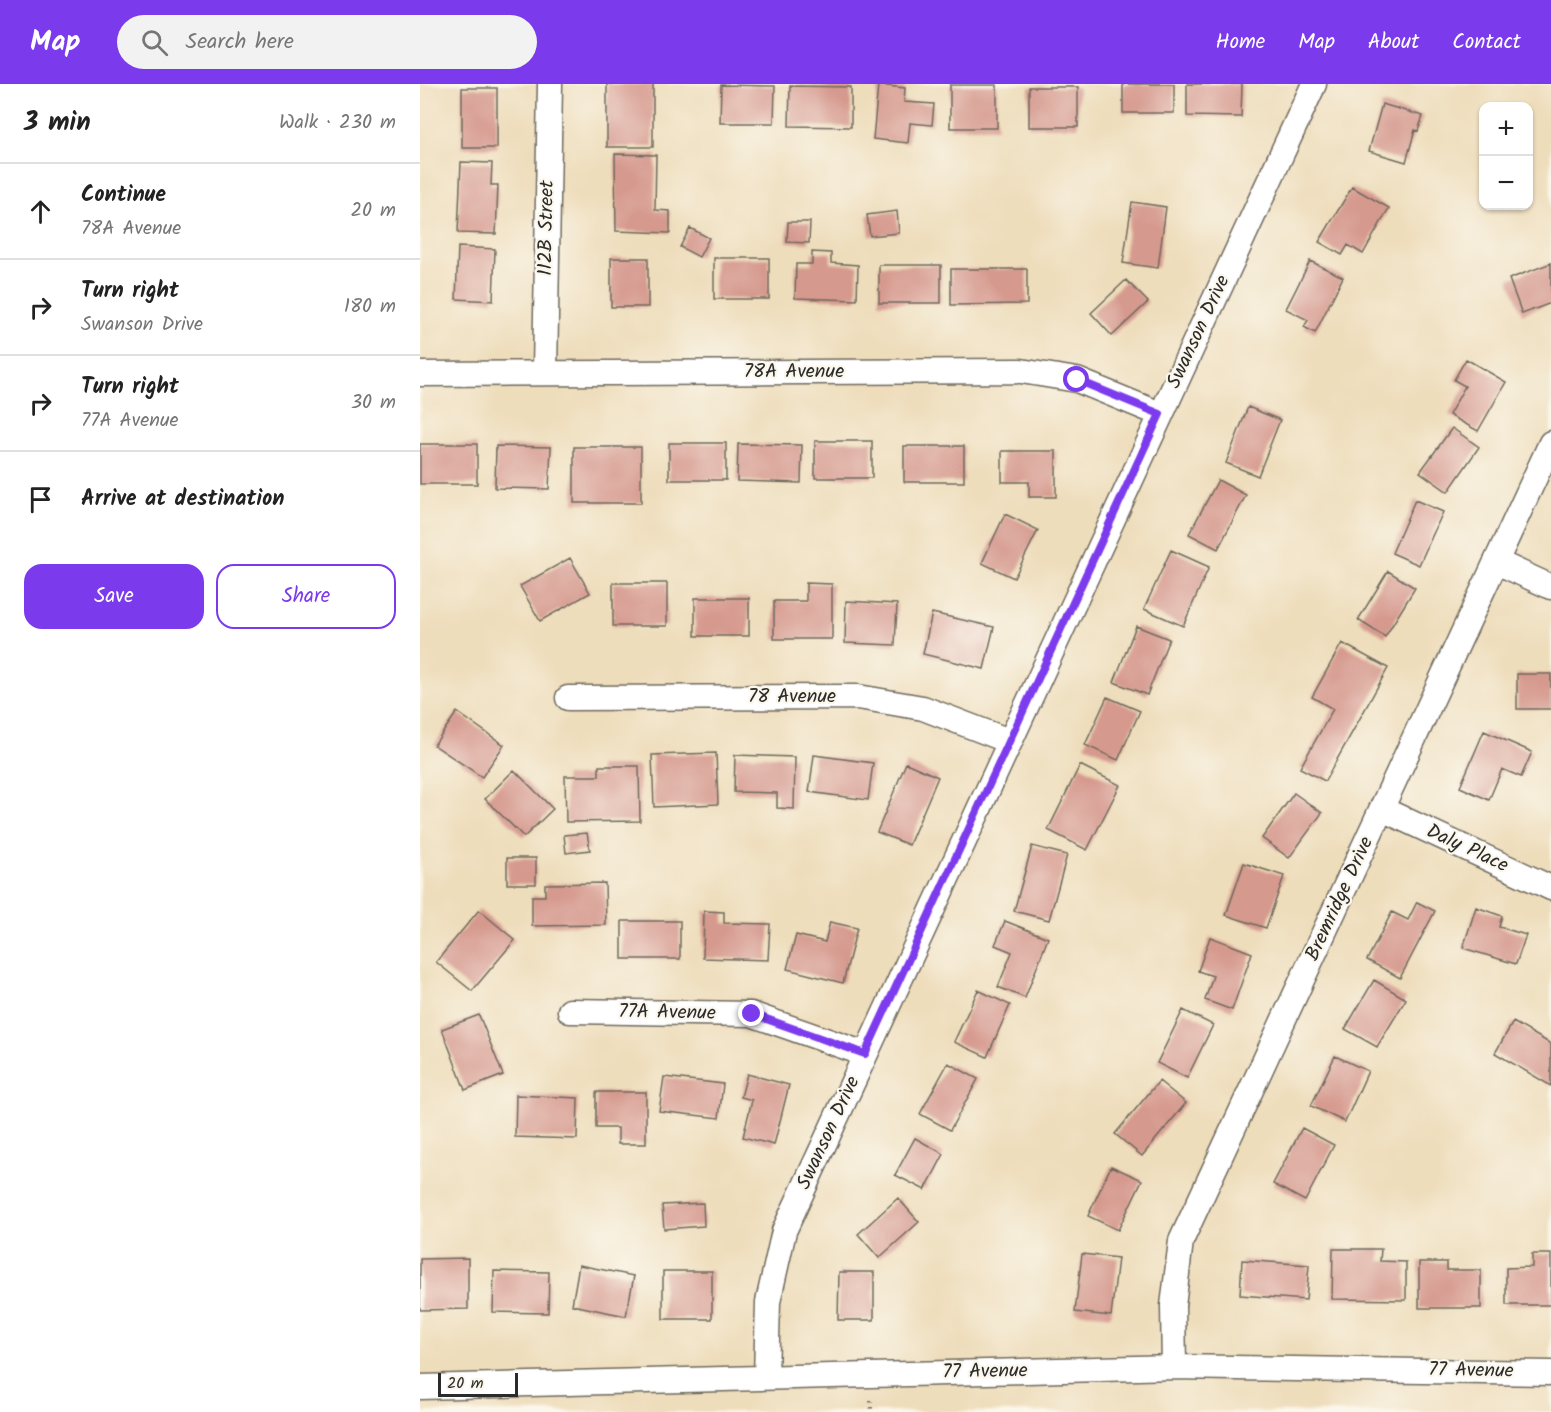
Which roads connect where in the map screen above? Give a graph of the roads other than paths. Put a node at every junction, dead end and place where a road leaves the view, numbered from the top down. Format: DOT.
graph roads {
  1 [pos="550,84"];
  2 [pos="1314,84"];
  3 [pos="545,373"];
  4 [pos="420,374"];
  5 [pos="1160,414"];
  6 [pos="1551,442"];
  7 [pos="1497,562"];
  8 [pos="1551,587"];
  9 [pos="568,698"];
  10 [pos="1009,741"];
  11 [pos="1382,809"];
  12 [pos="1551,888"];
  13 [pos="570,1011"];
  14 [pos="865,1054"];
  15 [pos="1174,1367"];
  16 [pos="1551,1372"];
  17 [pos="766,1377"];
  18 [pos="420,1387"];
  1 -- 3 [label="street, 112B Street"];
  2 -- 5 [label="street, Swanson Drive"];
  3 -- 4 [label="street, 78A Avenue"];
  3 -- 5 [label="street, 78A Avenue"];
  5 -- 10 [label="street, Swanson Drive"];
  6 -- 7 [label="street, Bremridge Drive"];
  7 -- 8 [label="street"];
  7 -- 11 [label="street, Bremridge Drive"];
  9 -- 10 [label="street, 78 Avenue"];
  10 -- 14 [label="street, Swanson Drive"];
  11 -- 12 [label="street, Daly Place"];
  11 -- 15 [label="street, Bremridge Drive"];
  13 -- 14 [label="street, 77A Avenue"];
  14 -- 17 [label="street, Swanson Drive"];
  15 -- 16 [label="street, 77 Avenue"];
  15 -- 17 [label="street, 77 Avenue"];
  17 -- 18 [label="street, 77 Avenue"];
}
